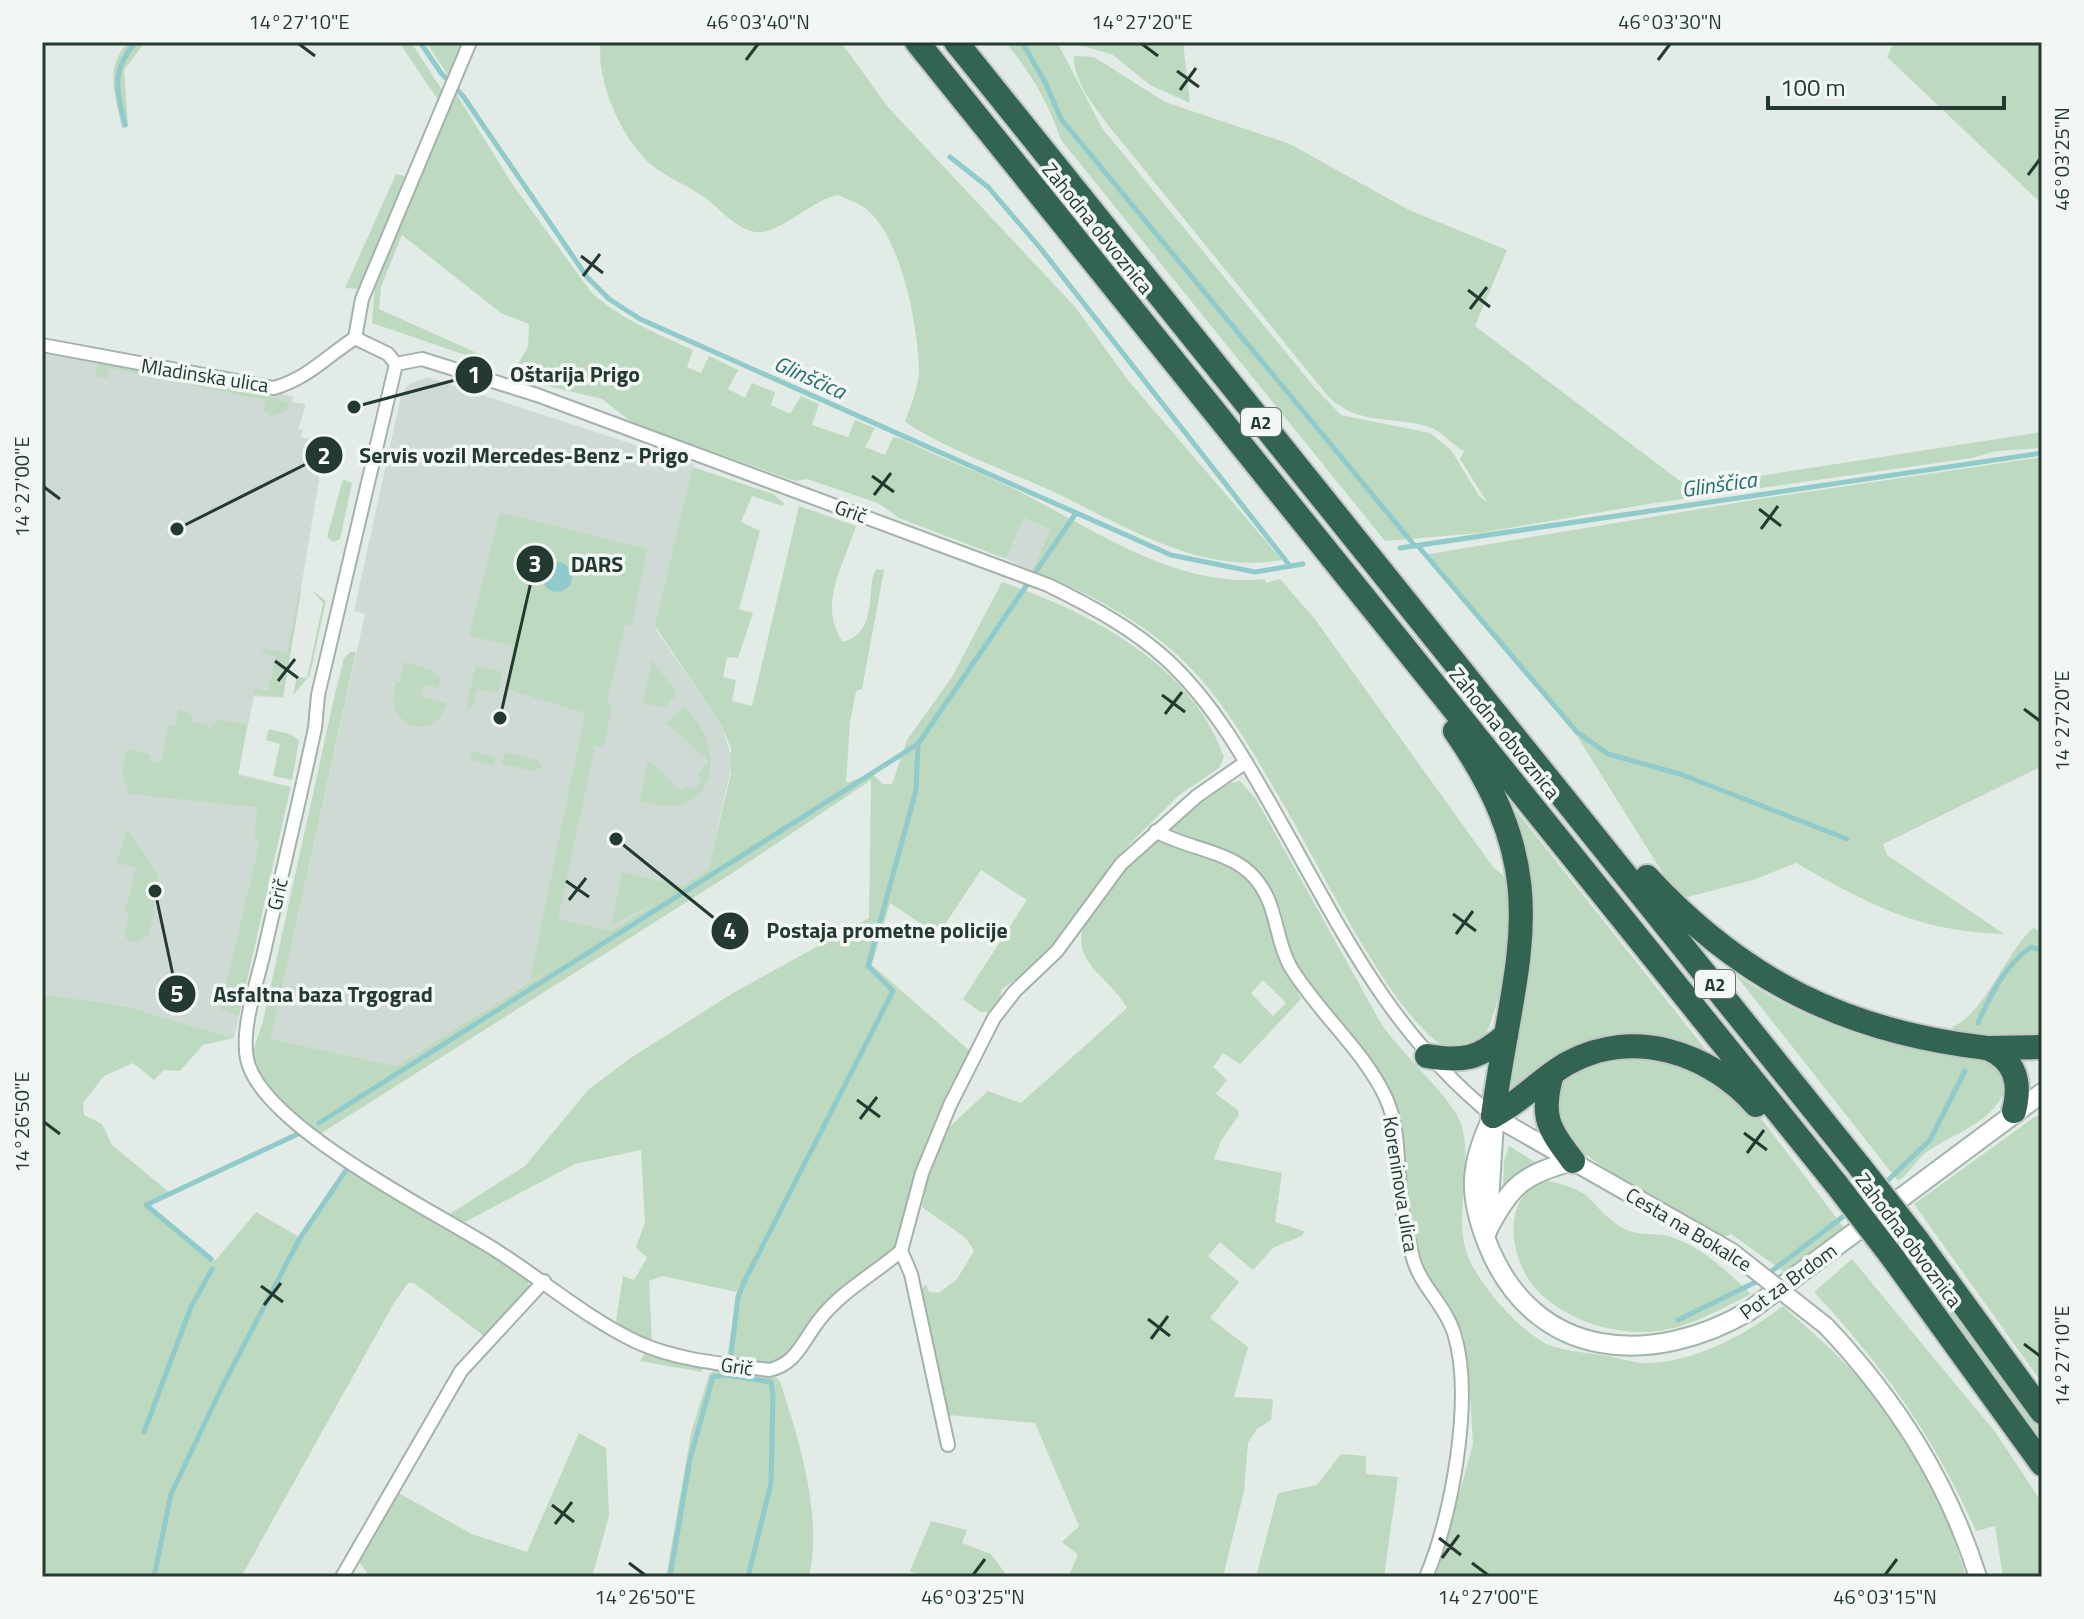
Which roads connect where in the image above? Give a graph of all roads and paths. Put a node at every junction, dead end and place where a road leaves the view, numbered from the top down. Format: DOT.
graph roads {
  1 [pos="470,42"];
  2 [pos="917,42"];
  3 [pos="956,42"];
  4 [pos="355,338"];
  5 [pos="42,345"];
  6 [pos="396,364"];
  7 [pos="1421,666"];
  8 [pos="1246,762"];
  9 [pos="1567,802"];
  10 [pos="1156,831"];
  11 [pos="1506,1035"];
  12 [pos="2042,1047"];
  13 [pos="1987,1048"];
  14 [pos="1427,1056"];
  15 [pos="1552,1074"];
  16 [pos="2042,1093"];
  17 [pos="2014,1111"];
  18 [pos="1493,1116"];
  19 [pos="1787,1122"];
  20 [pos="1573,1161"];
  21 [pos="1487,1237"];
  22 [pos="901,1251"];
  23 [pos="544,1281"];
  24 [pos="2042,1412"];
  25 [pos="948,1445"];
  26 [pos="2042,1464"];
  27 [pos="342,1577"];
  28 [pos="1426,1577"];
  29 [pos="1978,1577"];
  1 -- 4 [label="street"];
  2 -- 7 [label="highway, Zahodna obvoznica / A2"];
  3 -- 9 [label="highway, Zahodna obvoznica / A2"];
  4 -- 5 [label="street, Mladinska ulica"];
  4 -- 6 [label="street"];
  6 -- 8 [label="street, Grič"];
  6 -- 23 [label="street, Grič"];
  7 -- 11 [label="highway"];
  7 -- 19 [label="highway, Zahodna obvoznica / A2"];
  8 -- 10 [label="street"];
  8 -- 14 [label="street, Grič"];
  9 -- 13 [label="highway"];
  9 -- 24 [label="highway, Zahodna obvoznica / A2, bridge"];
  10 -- 22 [label="street"];
  10 -- 28 [label="street, Koreninova ulica"];
  11 -- 14 [label="highway"];
  11 -- 18 [label="highway"];
  12 -- 13 [label="highway"];
  13 -- 17 [label="highway"];
  14 -- 18 [label="street, Grič"];
  15 -- 18 [label="highway"];
  15 -- 19 [label="highway"];
  15 -- 20 [label="highway"];
  16 -- 17 [label="main road, Pot za Brdom"];
  17 -- 21 [label="main road, Pot za Brdom"];
  18 -- 20 [label="street, Cesta na Bokalce"];
  18 -- 21 [label="main road"];
  19 -- 26 [label="highway, Zahodna obvoznica / A2, bridge"];
  20 -- 21 [label="main road"];
  20 -- 29 [label="street, Cesta na Bokalce, bridge"];
  22 -- 23 [label="street, Grič"];
  22 -- 25 [label="street"];
  23 -- 27 [label="street"];
}
